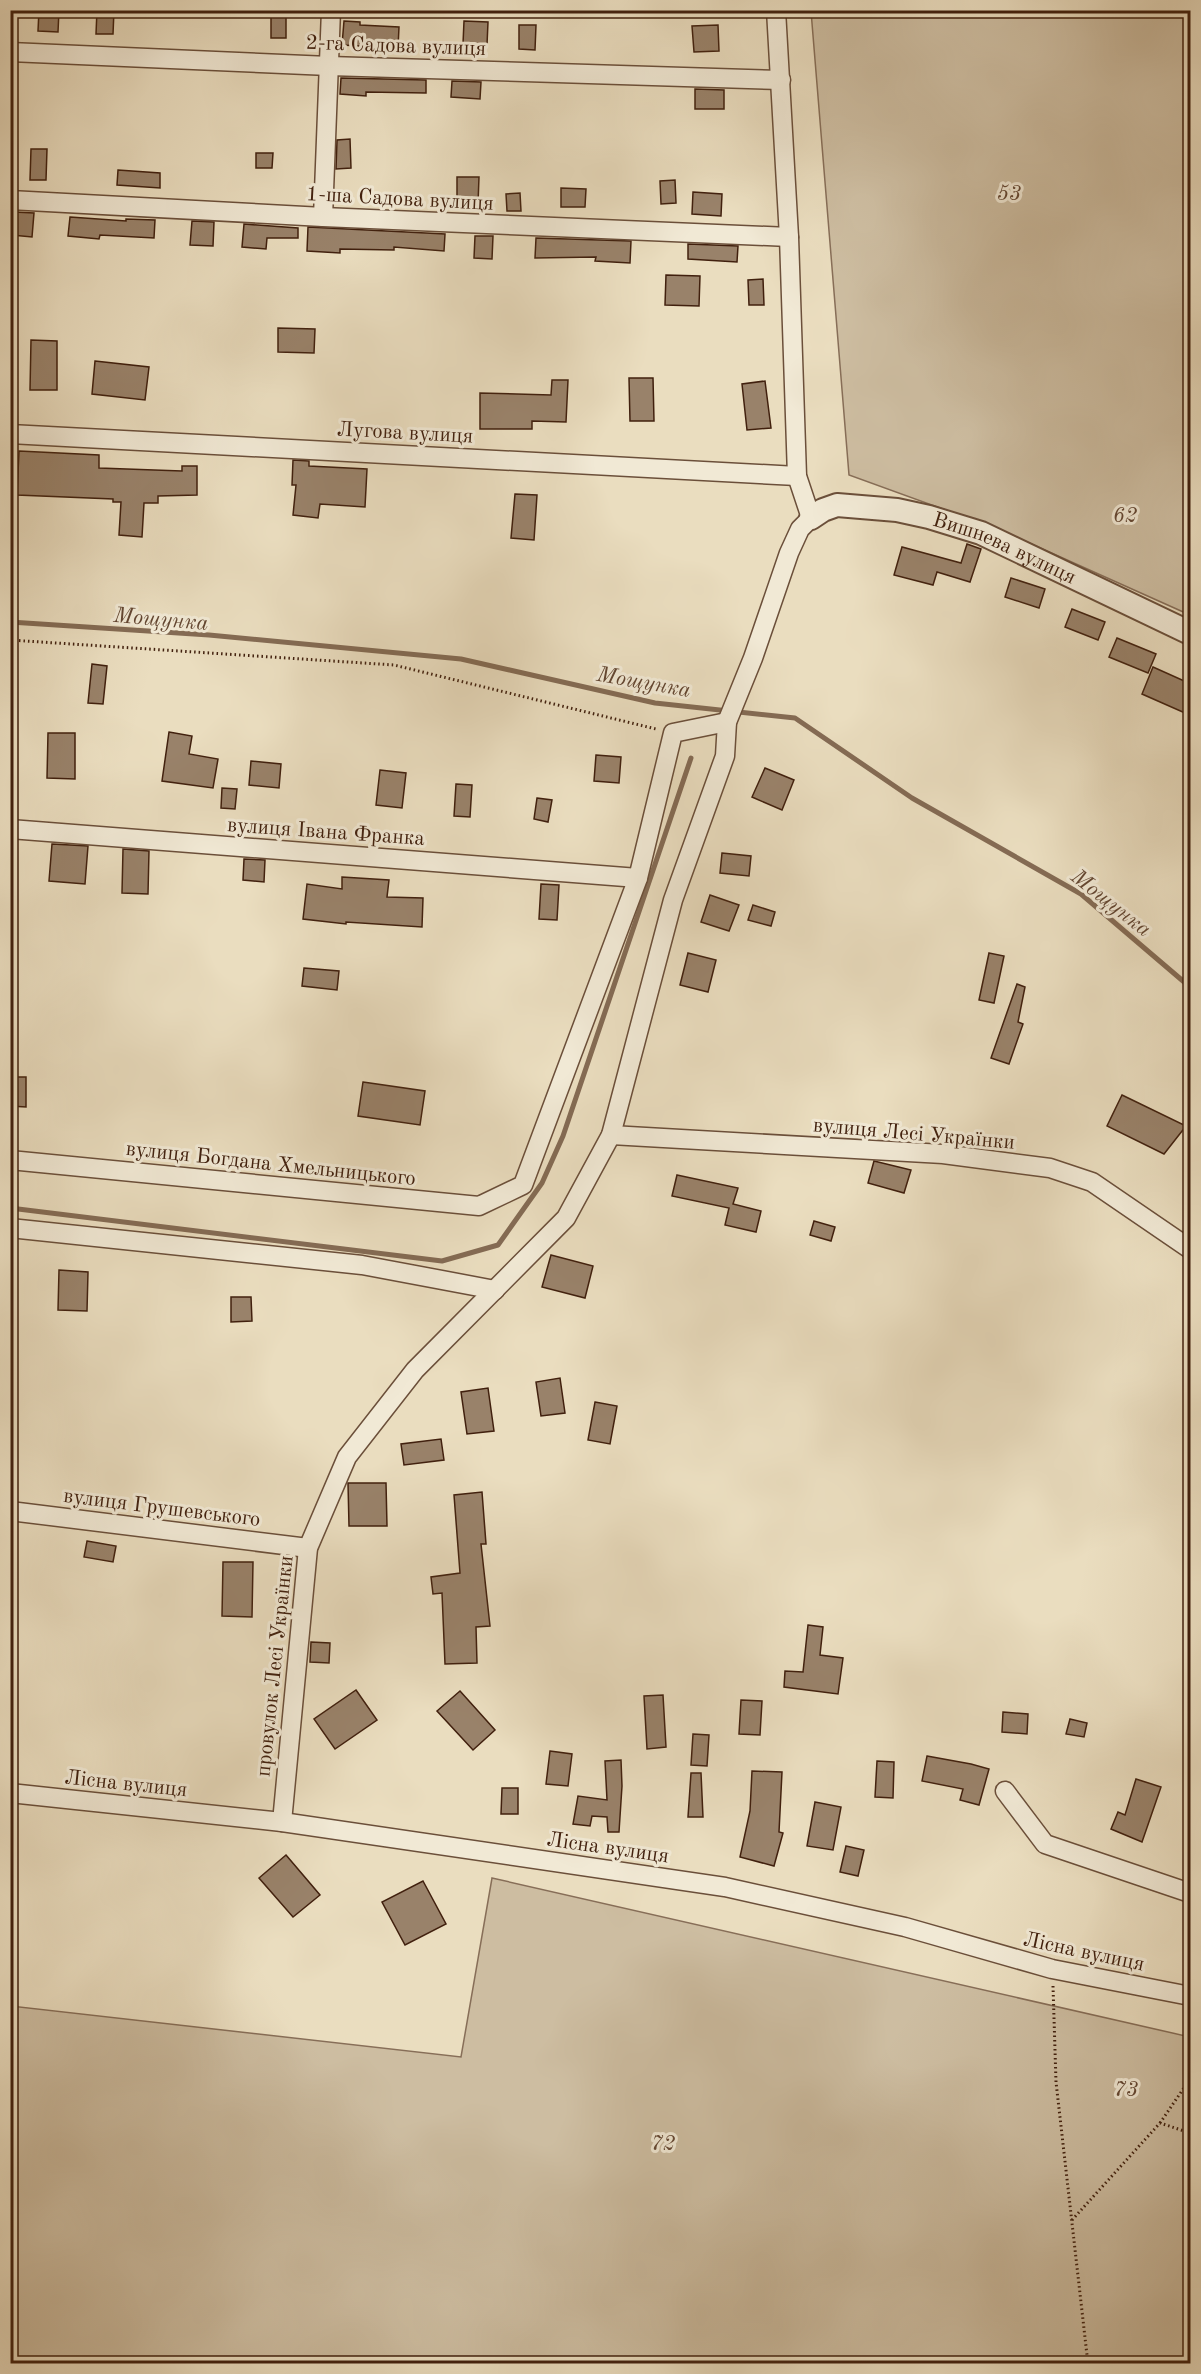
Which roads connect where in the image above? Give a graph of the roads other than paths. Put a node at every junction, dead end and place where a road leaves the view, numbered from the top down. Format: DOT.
graph roads {
  1 [pos="331,10"];
  2 [pos="776,10"];
  3 [pos="10,52"];
  4 [pos="329,66"];
  5 [pos="781,80"];
  6 [pos="10,200"];
  7 [pos="323,217"];
  8 [pos="789,237"];
  9 [pos="10,434"];
  10 [pos="797,476"];
  11 [pos="811,518"];
  12 [pos="1191,633"];
  13 [pos="727,722"];
  14 [pos="10,829"];
  15 [pos="638,878"];
  16 [pos="611,1135"];
  17 [pos="10,1160"];
  18 [pos="10,1227"];
  19 [pos="1191,1249"];
  20 [pos="495,1290"];
  21 [pos="10,1511"];
  22 [pos="308,1548"];
  23 [pos="1005,1791"];
  24 [pos="10,1793"];
  25 [pos="282,1822"];
  26 [pos="1191,1893"];
  27 [pos="1191,1996"];
  1 -- 4 [label="street"];
  2 -- 5 [label="street"];
  3 -- 4 [label="street, 2-га Садова вулиця"];
  4 -- 5 [label="street, 2-га Садова вулиця"];
  4 -- 7 [label="street"];
  5 -- 8 [label="street"];
  6 -- 7 [label="street, 1-ша Садова вулиця"];
  7 -- 8 [label="street, 1-ша Садова вулиця"];
  8 -- 10 [label="street"];
  9 -- 10 [label="street, Лугова вулиця"];
  10 -- 11 [label="street"];
  11 -- 12 [label="street, Вишнева вулиця"];
  11 -- 13 [label="street"];
  13 -- 15 [label="street"];
  13 -- 16 [label="street"];
  14 -- 15 [label="street, вулиця Івана Франка"];
  15 -- 17 [label="street, вулиця Богдана Хмельницького"];
  16 -- 19 [label="street, вулиця Лесі Українки"];
  16 -- 20 [label="street"];
  18 -- 20 [label="street"];
  20 -- 22 [label="street, провулок Лесі Українки"];
  21 -- 22 [label="street, вулиця Грушевського"];
  22 -- 25 [label="street, провулок Лесі Українки"];
  23 -- 26 [label="street"];
  24 -- 25 [label="street, Лісна вулиця"];
  25 -- 27 [label="street, Лісна вулиця"];
}
